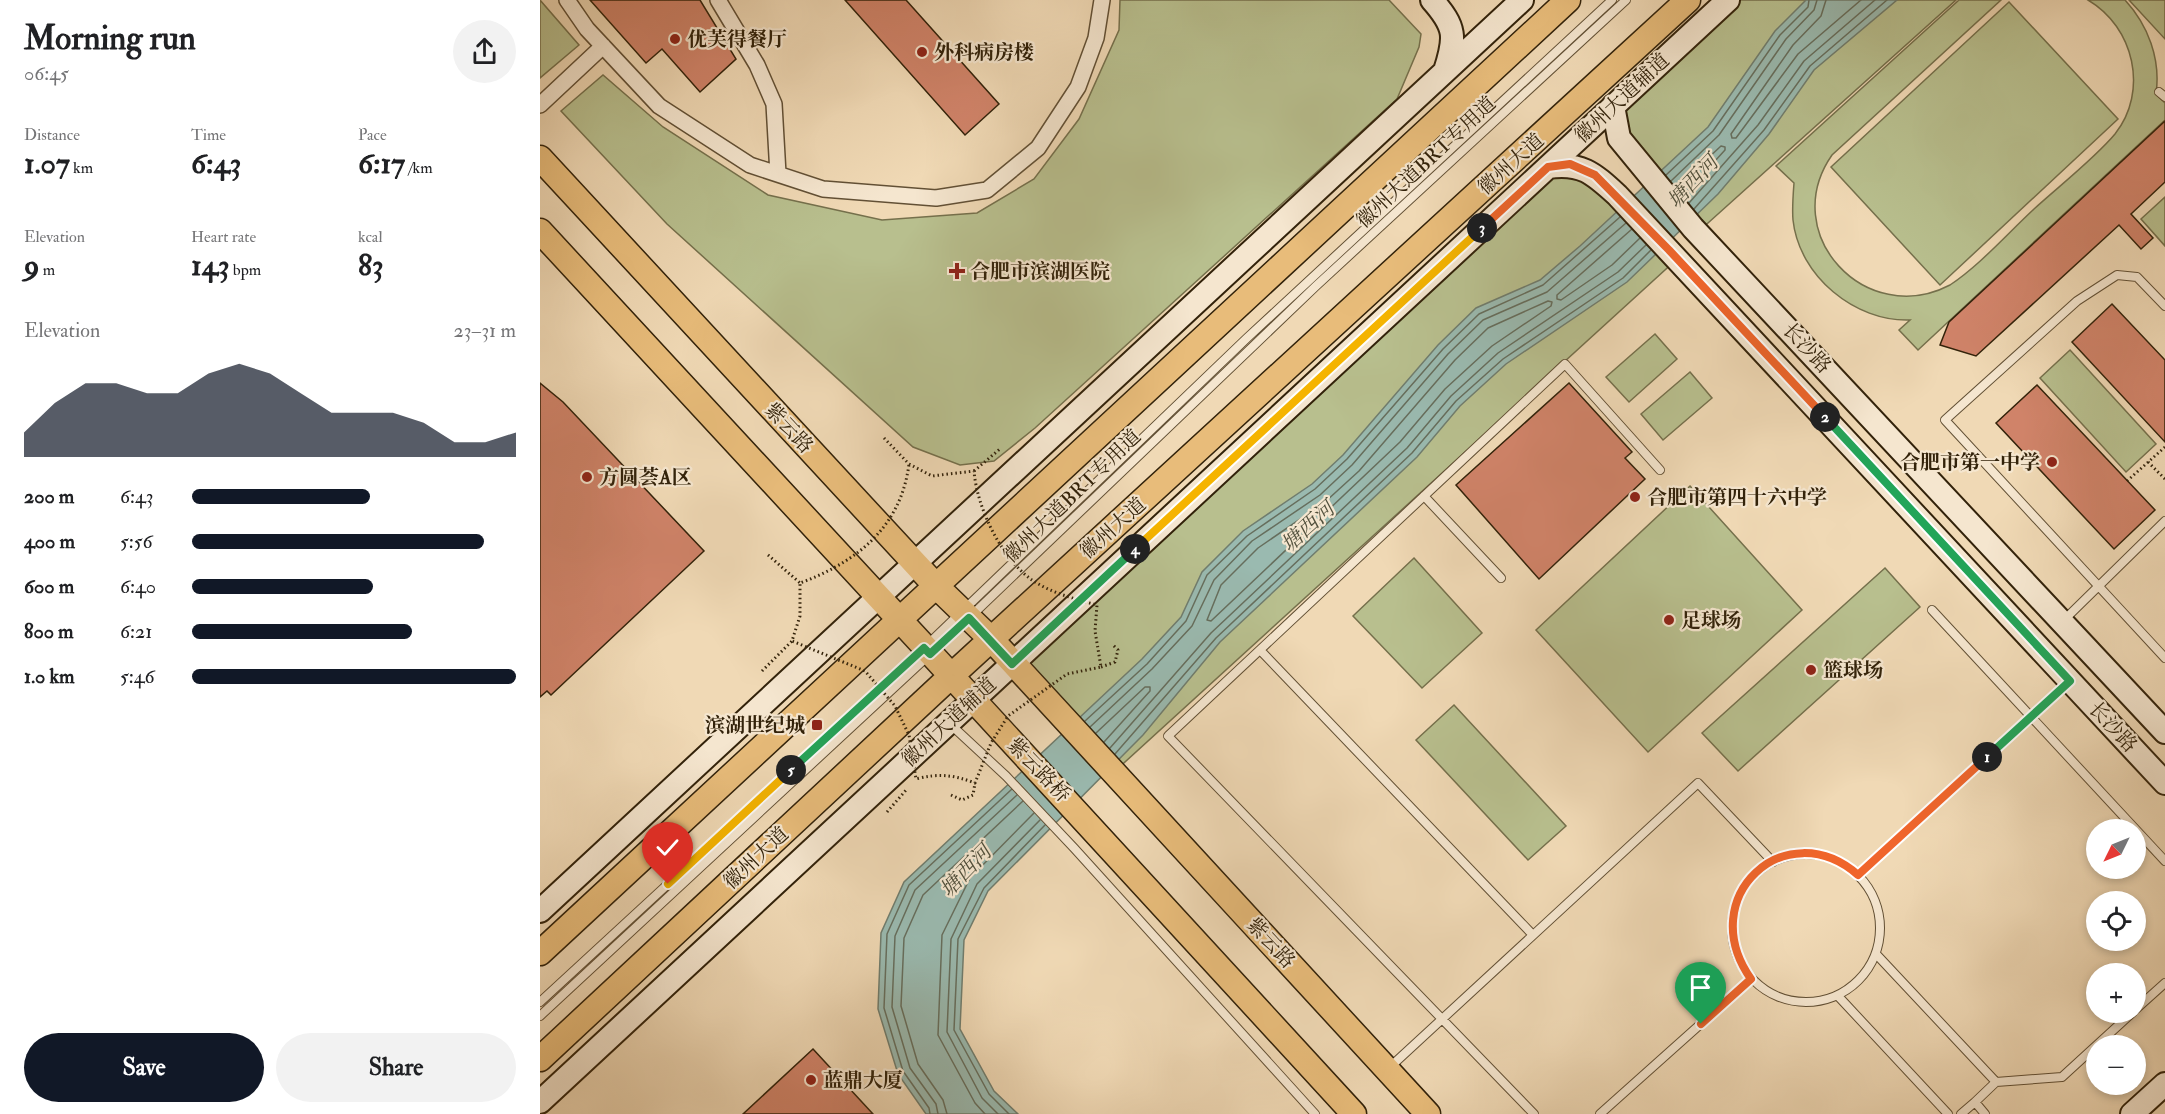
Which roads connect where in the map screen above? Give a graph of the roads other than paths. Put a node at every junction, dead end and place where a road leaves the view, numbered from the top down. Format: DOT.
graph roads {
  1 [pos="567,0"];
  2 [pos="718,0"];
  3 [pos="1102,0"];
  4 [pos="1432,0"];
  5 [pos="1522,0"];
  6 [pos="1568,0"];
  7 [pos="1612,0"];
  8 [pos="1626,0"];
  9 [pos="1688,0"];
  10 [pos="1728,0"];
  11 [pos="603,46"];
  12 [pos="1445,71"];
  13 [pos="540,105"];
  14 [pos="1613,106"];
  15 [pos="540,158"];
  16 [pos="1548,167"];
  17 [pos="778,174"];
  18 [pos="540,231"];
  19 [pos="2165,306"];
  20 [pos="1660,470"];
  21 [pos="1424,496"];
  22 [pos="2165,521"];
  23 [pos="915,563"];
  24 [pos="1501,578"];
  25 [pos="936,586"];
  26 [pos="2098,587"];
  27 [pos="878,597"];
  28 [pos="1932,610"];
  29 [pos="966,615"];
  30 [pos="898,620"];
  31 [pos="2062,622"];
  32 [pos="992,640"];
  33 [pos="1260,650"];
  34 [pos="927,651"];
  35 [pos="2165,658"];
  36 [pos="1012,664"];
  37 [pos="951,677"];
  38 [pos="2070,681"];
  39 [pos="973,700"];
  40 [pos="2031,717"];
  41 [pos="949,723"];
  42 [pos="2165,732"];
  43 [pos="2165,783"];
  44 [pos="2165,861"];
  45 [pos="1773,862"];
  46 [pos="1858,875"];
  47 [pos="540,911"];
  48 [pos="1532,934"];
  49 [pos="540,953"];
  50 [pos="1876,954"];
  51 [pos="1751,979"];
  52 [pos="2165,983"];
  53 [pos="1838,996"];
  54 [pos="2146,1000"];
  55 [pos="540,1002"];
  56 [pos="540,1016"];
  57 [pos="1442,1018"];
  58 [pos="2121,1023"];
  59 [pos="540,1059"];
  60 [pos="1387,1070"];
  61 [pos="1996,1082"];
  62 [pos="2165,1084"];
  63 [pos="540,1102"];
  64 [pos="1975,1102"];
  65 [pos="1315,1114"];
  66 [pos="1354,1114"];
  67 [pos="1428,1114"];
  68 [pos="1533,1114"];
  69 [pos="1600,1114"];
  70 [pos="1948,1114"];
  71 [pos="1961,1114"];
  72 [pos="1985,1114"];
  73 [pos="2132,1114"];
  1 -- 11 [label="street"];
  2 -- 17 [label="street"];
  3 -- 17 [label="street"];
  4 -- 12 [label="street"];
  5 -- 12 [label="street"];
  6 -- 25 [label="main road"];
  7 -- 29 [label="lane, 徽州大道BRT专用道"];
  8 -- 29 [label="lane, 徽州大道BRT专用道"];
  9 -- 32 [label="main road, 徽州大道"];
  10 -- 14 [label="street, 徽州大道辅道"];
  11 -- 13 [label="street"];
  11 -- 17 [label="street"];
  12 -- 23 [label="street"];
  14 -- 16 [label="street, 徽州大道辅道"];
  14 -- 31 [label="street, 长沙路"];
  15 -- 23 [label="main road, 紫云路"];
  16 -- 36 [label="street, 徽州大道辅道"];
  16 -- 38 [label="street, 长沙路"];
  18 -- 27 [label="main road"];
  19 -- 26 [label="lane"];
  20 -- 21 [label="lane"];
  21 -- 24 [label="lane"];
  21 -- 33 [label="lane"];
  22 -- 26 [label="lane"];
  23 -- 25 [label="main road, 紫云路"];
  23 -- 27 [label="street"];
  25 -- 29 [label="main road, 紫云路"];
  25 -- 30 [label="main road"];
  26 -- 31 [label="lane"];
  26 -- 35 [label="lane"];
  27 -- 30 [label="main road"];
  27 -- 47 [label="street"];
  28 -- 40 [label="lane"];
  29 -- 32 [label="main road, 紫云路"];
  29 -- 34 [label="lane, 徽州大道BRT专用道"];
  30 -- 34 [label="main road"];
  30 -- 49 [label="main road"];
  31 -- 42 [label="street, 长沙路"];
  32 -- 36 [label="main road, 紫云路"];
  32 -- 37 [label="main road, 徽州大道"];
  33 -- 48 [label="lane"];
  33 -- 57 [label="lane"];
  34 -- 37 [label="main road"];
  34 -- 55 [label="lane, 徽州大道BRT专用道"];
  34 -- 56 [label="lane, 徽州大道BRT专用道"];
  36 -- 39 [label="street, 徽州大道辅道"];
  36 -- 60 [label="main road, 紫云路"];
  37 -- 39 [label="main road"];
  37 -- 59 [label="main road, 徽州大道"];
  38 -- 40 [label="lane"];
  38 -- 43 [label="street, 长沙路"];
  39 -- 41 [label="street, 徽州大道辅道"];
  39 -- 66 [label="main road, 紫云路桥"];
  40 -- 44 [label="lane"];
  40 -- 46 [label="lane"];
  41 -- 63 [label="street, 徽州大道辅道"];
  41 -- 65 [label="lane"];
  45 -- 46 [label="lane"];
  45 -- 48 [label="lane"];
  45 -- 51 [label="lane"];
  46 -- 50 [label="lane"];
  48 -- 57 [label="lane"];
  50 -- 53 [label="lane"];
  50 -- 61 [label="lane"];
  51 -- 53 [label="lane"];
  51 -- 69 [label="lane"];
  52 -- 54 [label="lane"];
  53 -- 70 [label="lane"];
  57 -- 60 [label="lane"];
  57 -- 68 [label="lane"];
  58 -- 61 [label="lane"];
  60 -- 67 [label="main road, 紫云路"];
  61 -- 64 [label="lane"];
  62 -- 73 [label="street"];
  64 -- 71 [label="lane"];
  64 -- 72 [label="lane"];
}
